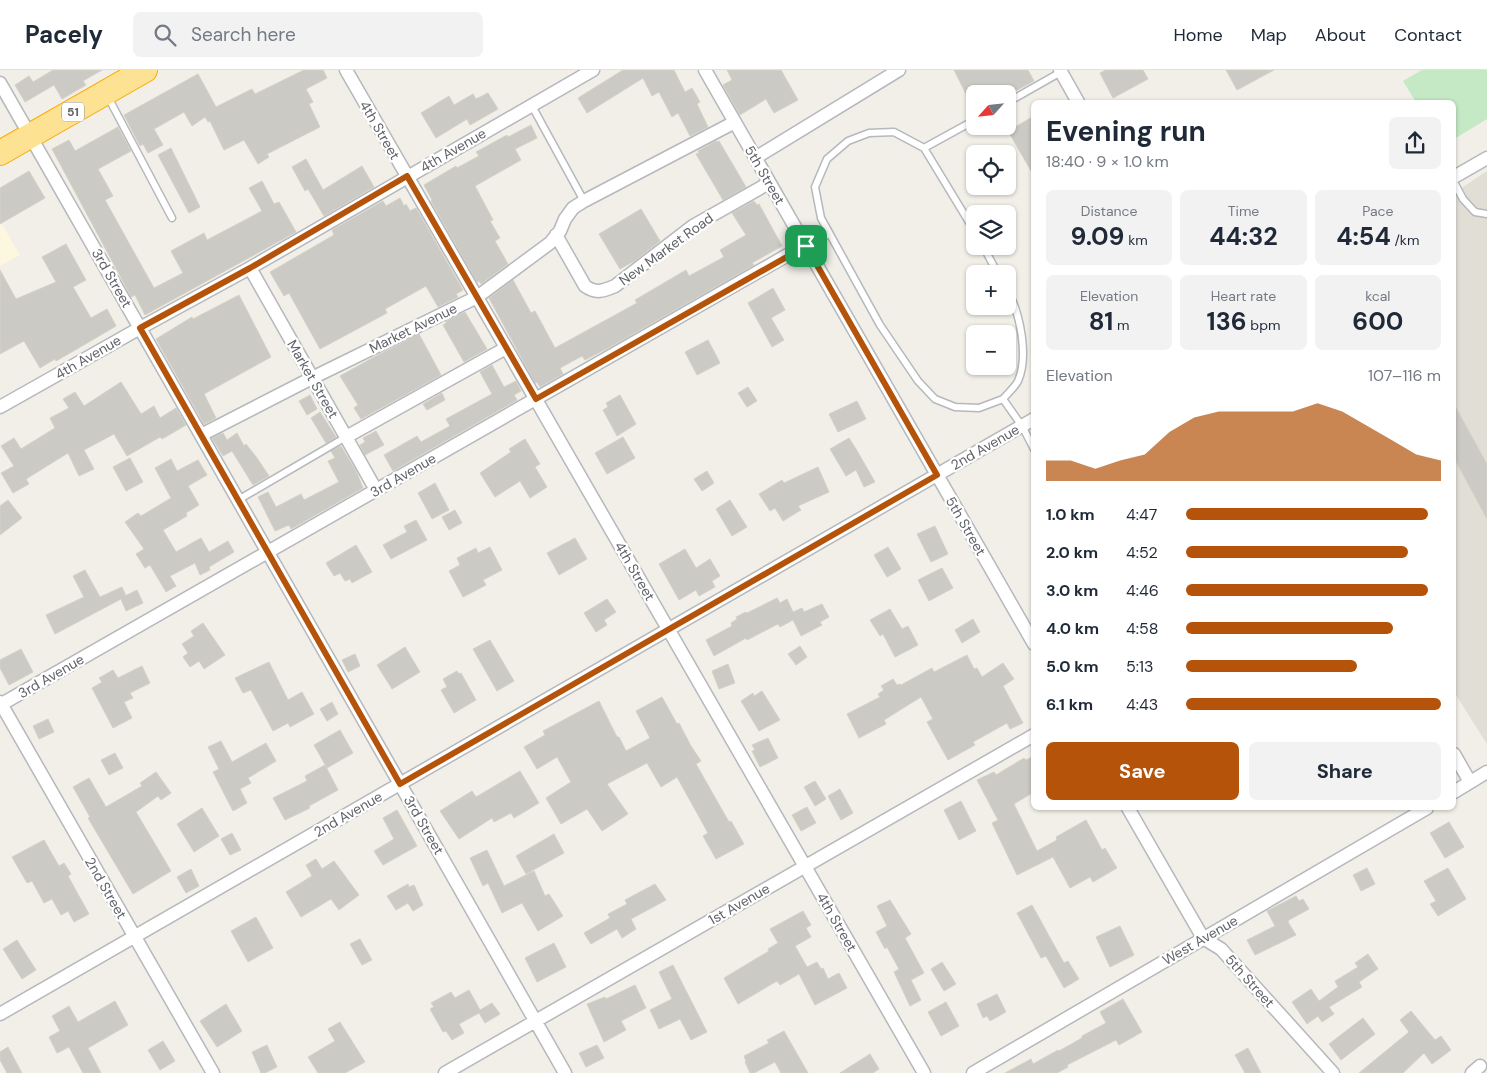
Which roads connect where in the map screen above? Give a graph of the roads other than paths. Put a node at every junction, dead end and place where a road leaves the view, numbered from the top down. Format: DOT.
graph roads {
  1 [pos="145,70"];
  2 [pos="346,70"];
  3 [pos="593,70"];
  4 [pos="705,70"];
  5 [pos="899,70"];
  6 [pos="1060,71"];
  7 [pos="0,83"];
  8 [pos="105,93"];
  9 [pos="1016,97"];
  10 [pos="1077,100"];
  11 [pos="532,106"];
  12 [pos="735,122"];
  13 [pos="966,125"];
  14 [pos="31,136"];
  15 [pos="924,148"];
  16 [pos="0,153"];
  17 [pos="755,158"];
  18 [pos="1487,158"];
  19 [pos="407,176"];
  20 [pos="1456,176"];
  21 [pos="769,183"];
  22 [pos="1456,186"];
  23 [pos="584,202"];
  24 [pos="1487,214"];
  25 [pos="966,217"];
  26 [pos="172,218"];
  27 [pos="829,234"];
  28 [pos="556,235"];
  29 [pos="806,246"];
  30 [pos="250,268"];
  31 [pos="477,297"];
  32 [pos="1016,314"];
  33 [pos="140,328"];
  34 [pos="506,348"];
  35 [pos="312,378"];
  36 [pos="1004,398"];
  37 [pos="536,399"];
  38 [pos="0,407"];
  39 [pos="1031,421"];
  40 [pos="1022,426"];
  41 [pos="201,435"];
  42 [pos="346,437"];
  43 [pos="1031,442"];
  44 [pos="937,475"];
  45 [pos="376,490"];
  46 [pos="238,500"];
  47 [pos="268,552"];
  48 [pos="668,630"];
  49 [pos="1031,639"];
  50 [pos="0,704"];
  51 [pos="1031,738"];
  52 [pos="1456,758"];
  53 [pos="1487,772"];
  54 [pos="1470,782"];
  55 [pos="400,784"];
  56 [pos="1456,791"];
  57 [pos="1129,810"];
  58 [pos="1424,810"];
  59 [pos="805,866"];
  60 [pos="135,937"];
  61 [pos="1203,938"];
  62 [pos="0,1014"];
  63 [pos="535,1021"];
  64 [pos="212,1073"];
  65 [pos="445,1073"];
  66 [pos="565,1073"];
  67 [pos="924,1073"];
  68 [pos="973,1073"];
  69 [pos="1333,1073"];
  1 -- 8 [label="highway, 51"];
  2 -- 19 [label="street, 4th Street"];
  3 -- 11 [label="street, 4th Avenue"];
  4 -- 12 [label="street, 5th Street"];
  5 -- 17 [label="street"];
  6 -- 9 [label="lane"];
  6 -- 10 [label="street"];
  7 -- 14 [label="street, 3rd Street"];
  8 -- 14 [label="highway, 51"];
  8 -- 26 [label="lane"];
  11 -- 19 [label="street, 4th Avenue"];
  11 -- 23 [label="lane"];
  12 -- 17 [label="street, 5th Street"];
  12 -- 23 [label="street, Market Avenue"];
  13 -- 15 [label="lane"];
  14 -- 16 [label="highway, 51"];
  14 -- 33 [label="street, 3rd Street"];
  15 -- 25 [label="lane"];
  15 -- 27 [label="lane"];
  17 -- 21 [label="street, 5th Street"];
  18 -- 20 [label="street"];
  19 -- 30 [label="street, 4th Avenue"];
  19 -- 31 [label="street, 4th Street"];
  21 -- 28 [label="street, New Market Road"];
  21 -- 29 [label="street, 5th Street"];
  22 -- 24 [label="lane"];
  23 -- 28 [label="street, Market Avenue"];
  27 -- 29 [label="lane"];
  27 -- 36 [label="lane"];
  28 -- 31 [label="street, Market Avenue"];
  29 -- 37 [label="street, 3rd Avenue"];
  29 -- 44 [label="street, 5th Street"];
  30 -- 33 [label="street, 4th Avenue"];
  30 -- 35 [label="street, Market Street"];
  31 -- 34 [label="street, 4th Street"];
  31 -- 35 [label="street, Market Avenue"];
  32 -- 36 [label="lane"];
  33 -- 38 [label="street, 4th Avenue"];
  33 -- 41 [label="street, 3rd Street"];
  34 -- 37 [label="street, 4th Street"];
  34 -- 42 [label="street"];
  35 -- 41 [label="street, Market Avenue"];
  35 -- 42 [label="street, Market Street"];
  36 -- 40 [label="lane"];
  37 -- 45 [label="street, 3rd Avenue"];
  37 -- 48 [label="street, 4th Street"];
  39 -- 40 [label="street, 2nd Avenue"];
  40 -- 43 [label="lane"];
  40 -- 44 [label="street, 2nd Avenue"];
  41 -- 46 [label="street, 3rd Street"];
  42 -- 45 [label="street, Market Street"];
  42 -- 46 [label="lane"];
  44 -- 48 [label="street, 2nd Avenue"];
  44 -- 49 [label="street, 5th Street"];
  45 -- 47 [label="street, 3rd Avenue"];
  46 -- 47 [label="street, 3rd Street"];
  47 -- 50 [label="street, 3rd Avenue"];
  47 -- 55 [label="street, 3rd Street"];
  48 -- 55 [label="street, 2nd Avenue"];
  48 -- 59 [label="street, 4th Street"];
  50 -- 60 [label="street, 2nd Street"];
  51 -- 59 [label="street, 1st Avenue"];
  52 -- 54 [label="street"];
  53 -- 54 [label="street"];
  54 -- 56 [label="street"];
  55 -- 60 [label="street, 2nd Avenue"];
  55 -- 63 [label="street, 3rd Street"];
  57 -- 61 [label="street, 5th Street"];
  58 -- 61 [label="street, West Avenue"];
  59 -- 63 [label="street, 1st Avenue"];
  59 -- 67 [label="street, 4th Street"];
  60 -- 62 [label="street, 2nd Avenue"];
  60 -- 64 [label="street, 2nd Street"];
  61 -- 68 [label="street, West Avenue"];
  61 -- 69 [label="street, 5th Street"];
  63 -- 65 [label="street, 1st Avenue"];
  63 -- 66 [label="street, 3rd Street"];
}
